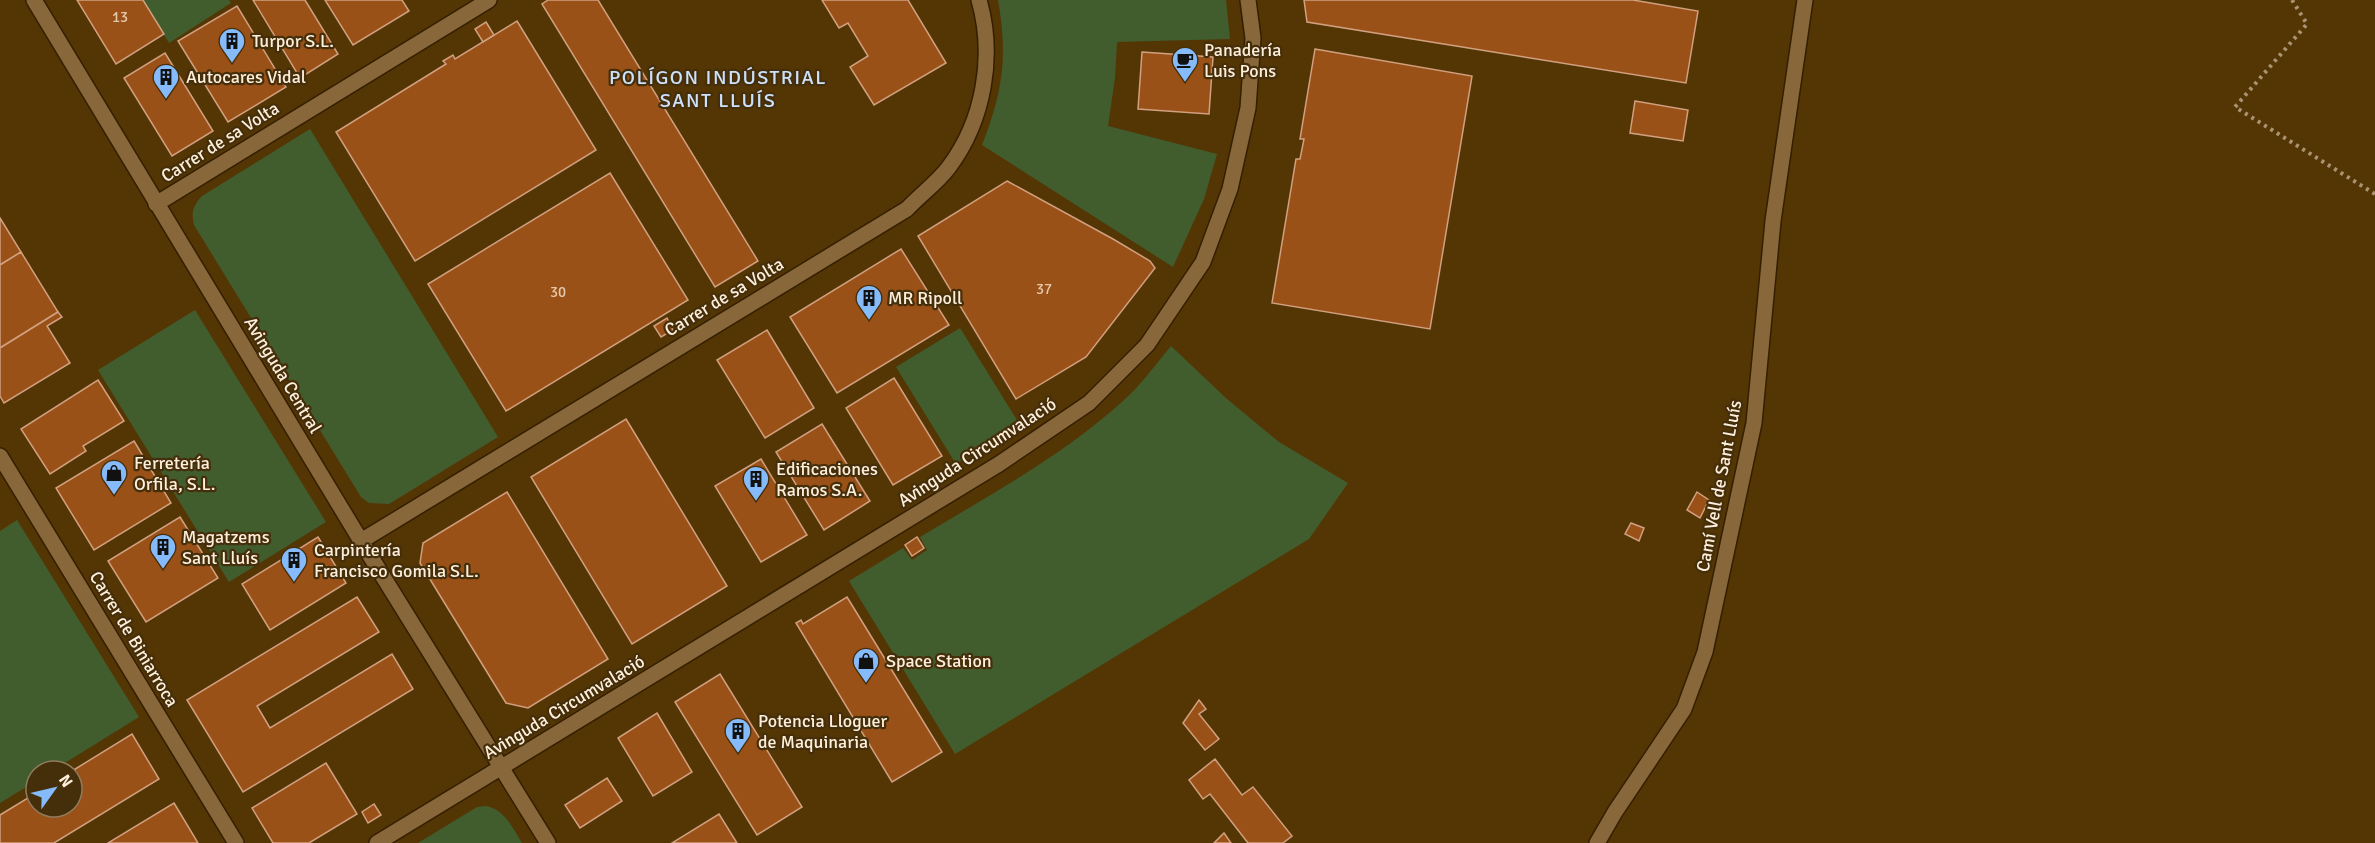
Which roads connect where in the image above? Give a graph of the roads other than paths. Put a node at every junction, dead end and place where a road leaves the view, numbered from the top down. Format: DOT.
graph roads {
  1 [pos="34,0"];
  2 [pos="489,0"];
  3 [pos="979,0"];
  4 [pos="1248,0"];
  5 [pos="1805,0"];
  6 [pos="156,204"];
  7 [pos="0,456"];
  8 [pos="361,541"];
  9 [pos="501,768"];
  10 [pos="236,843"];
  11 [pos="377,843"];
  12 [pos="548,843"];
  13 [pos="1597,843"];
  1 -- 6 [label="street, Avinguda Central"];
  2 -- 6 [label="street, Carrer de sa Volta"];
  3 -- 8 [label="street, Carrer de sa Volta"];
  4 -- 9 [label="street, Avinguda Circumvalació"];
  5 -- 13 [label="street, Camí Vell de Sant Lluís"];
  6 -- 8 [label="street, Avinguda Central"];
  7 -- 10 [label="street, Carrer de Biniarroca"];
  8 -- 9 [label="street, Avinguda Central"];
  9 -- 11 [label="street, Avinguda Circumvalació"];
  9 -- 12 [label="street, Avinguda Central"];
}
